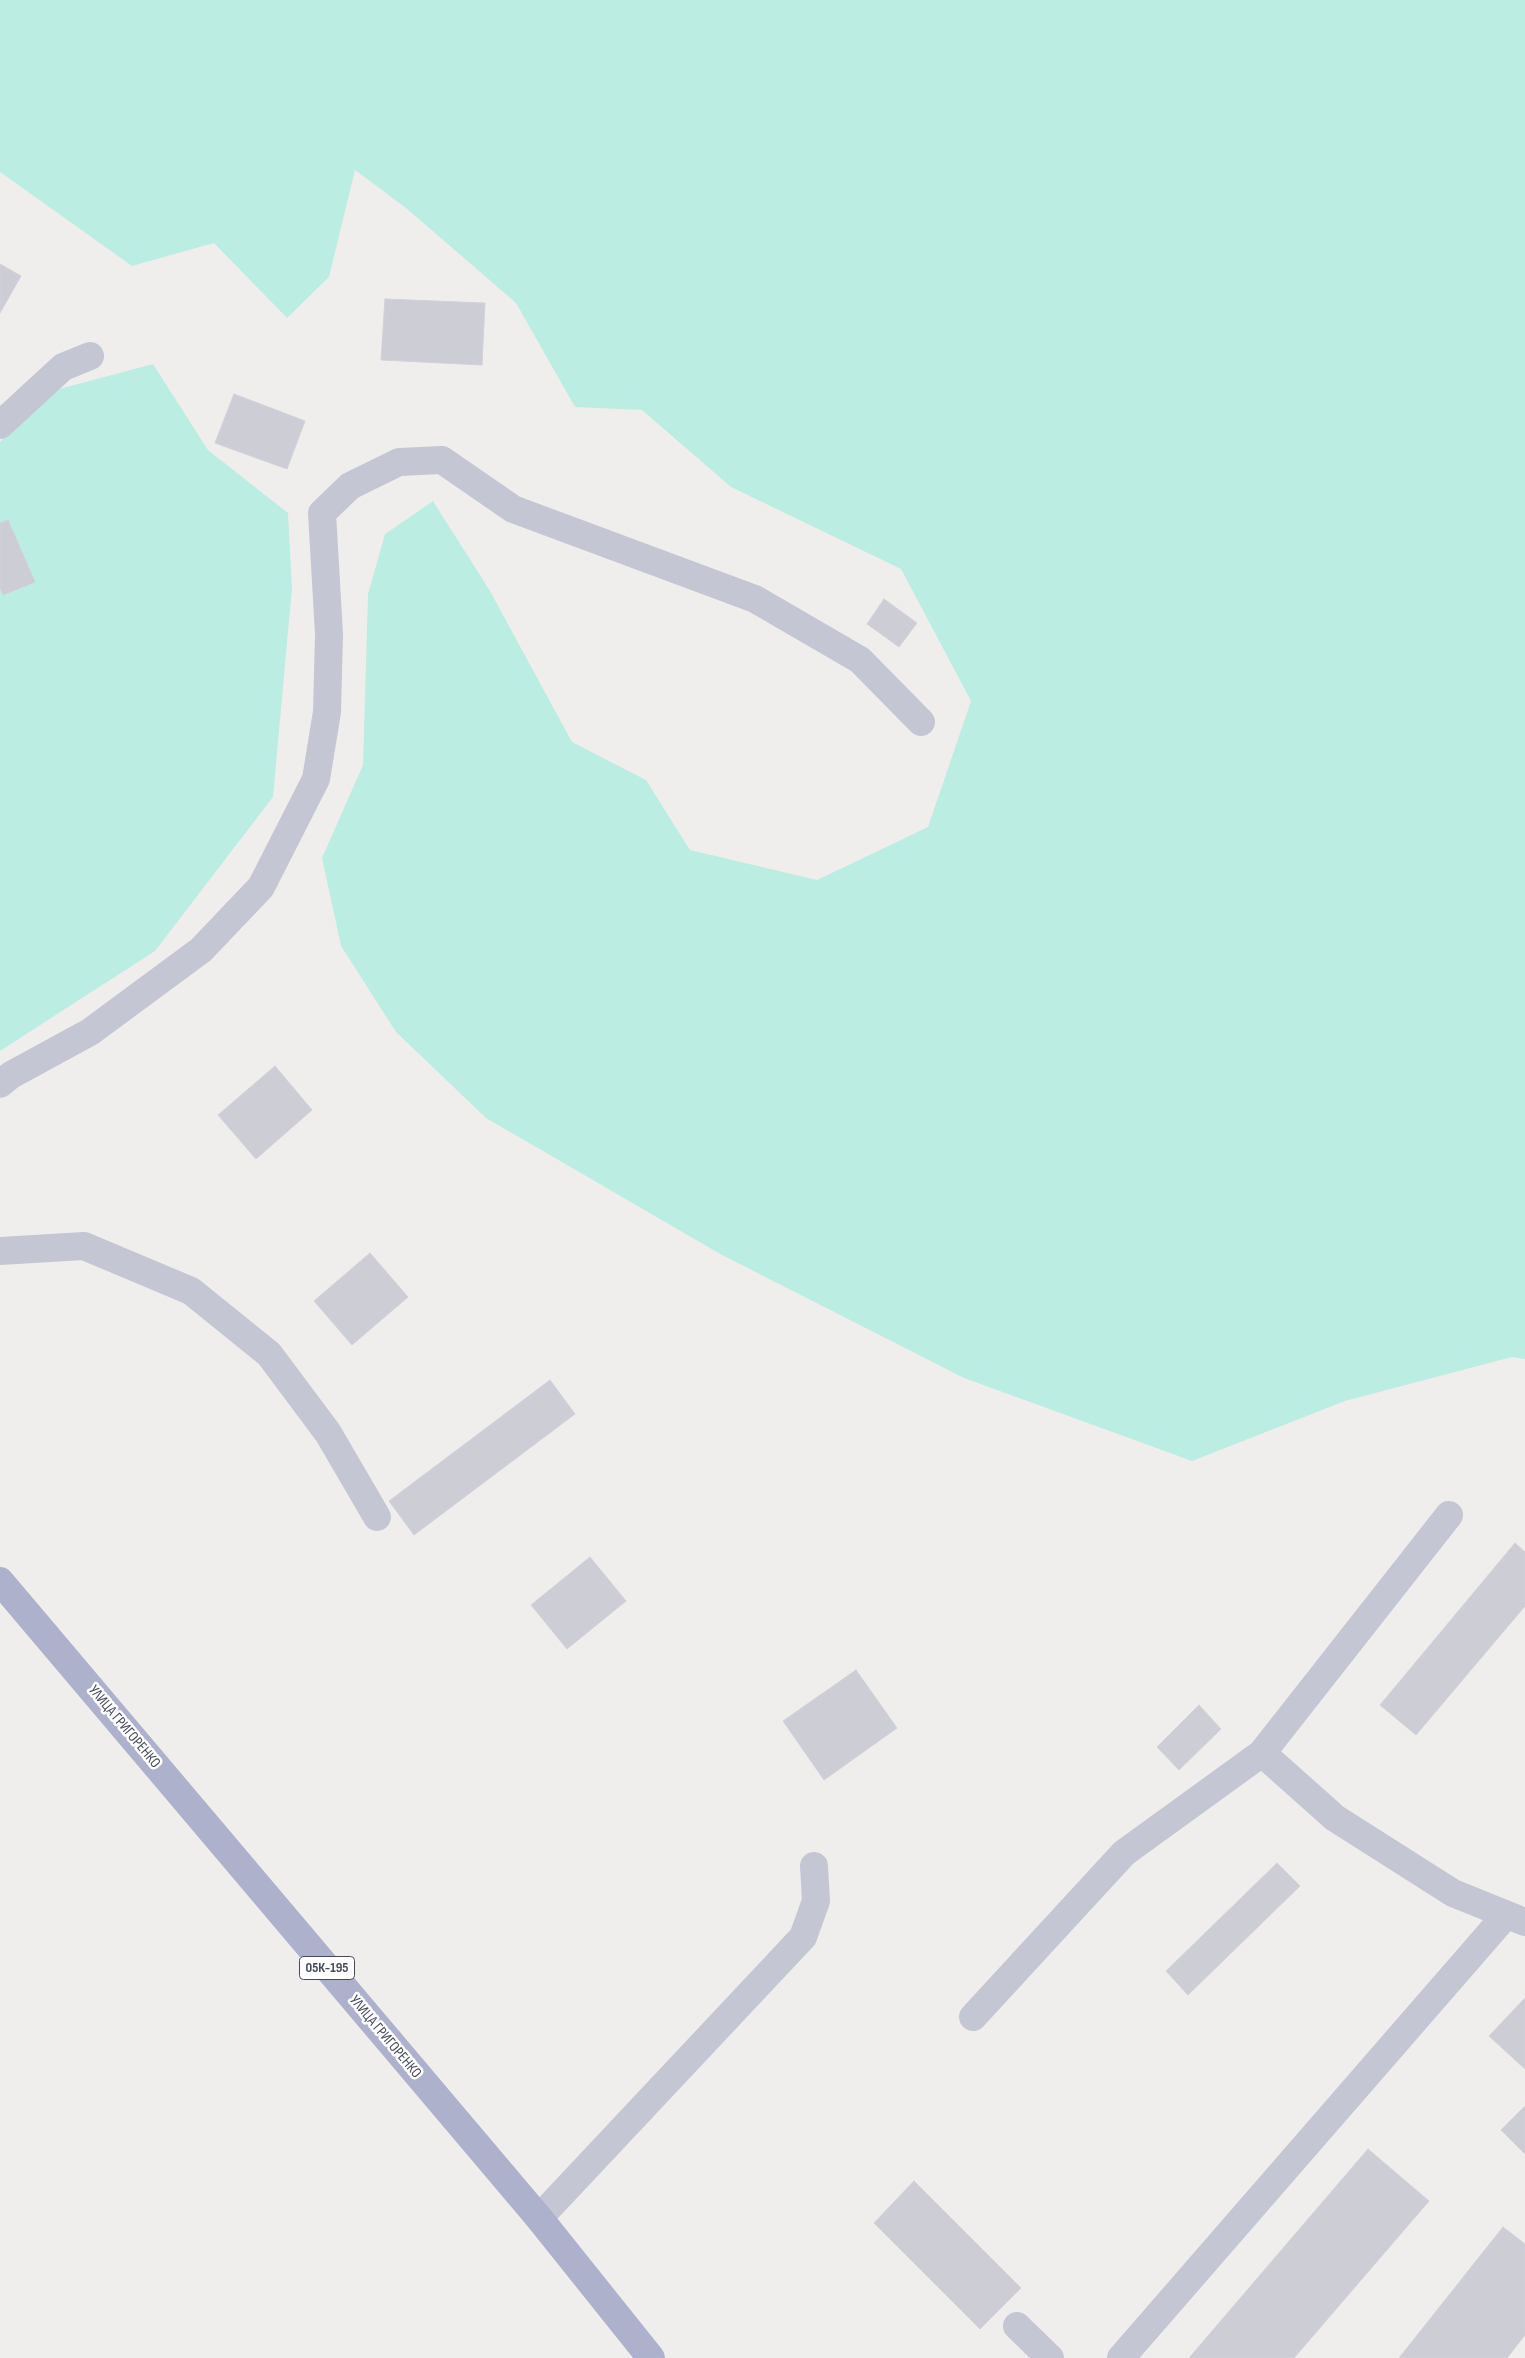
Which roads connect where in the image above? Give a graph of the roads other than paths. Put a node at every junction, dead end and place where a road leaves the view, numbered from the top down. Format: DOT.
graph roads {
  1 [pos="90,356"];
  2 [pos="0,425"];
  3 [pos="921,722"];
  4 [pos="0,1084"];
  5 [pos="0,1251"];
  6 [pos="1449,1515"];
  7 [pos="377,1517"];
  8 [pos="0,1581"];
  9 [pos="1262,1753"];
  10 [pos="814,1866"];
  11 [pos="1515,1919"];
  12 [pos="973,2017"];
  13 [pos="538,2218"];
  14 [pos="1018,2326"];
  15 [pos="651,2358"];
  16 [pos="1050,2358"];
  17 [pos="1121,2358"];
  1 -- 2 [label="lane"];
  3 -- 4 [label="lane"];
  5 -- 7 [label="lane"];
  6 -- 9 [label="lane"];
  8 -- 13 [label="main road, УЛИЦА ГРИГОРЕНКО / 05К-195"];
  9 -- 11 [label="lane"];
  9 -- 12 [label="lane"];
  10 -- 13 [label="lane"];
  11 -- 17 [label="lane"];
  13 -- 15 [label="main road, УЛИЦА ГРИГОРЕНКО / 05К-195"];
  14 -- 16 [label="lane"];
}
